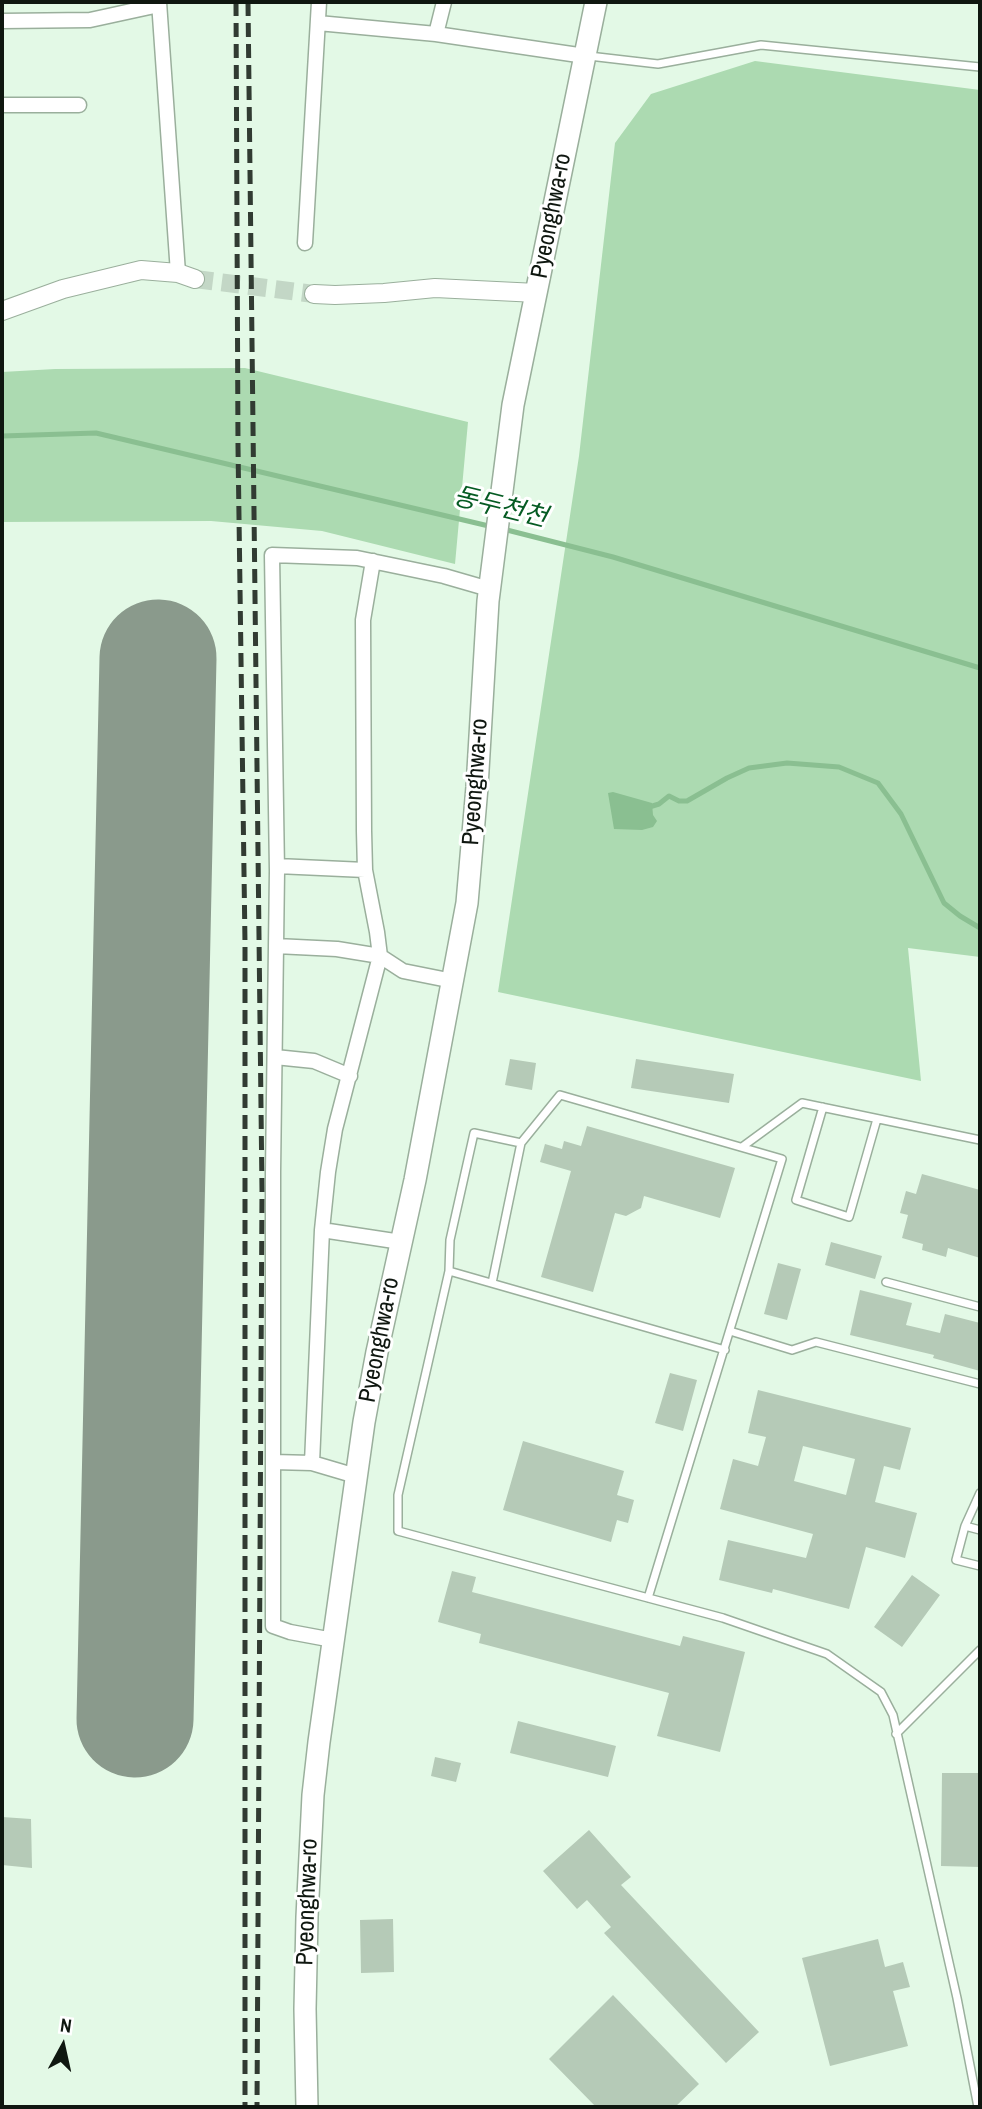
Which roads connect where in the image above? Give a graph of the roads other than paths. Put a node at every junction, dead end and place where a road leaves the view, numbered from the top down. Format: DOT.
graph roads {
  1 [pos="319,2"];
  2 [pos="444,2"];
  3 [pos="596,2"];
  4 [pos="159,3"];
  5 [pos="2,21"];
  6 [pos="318,23"];
  7 [pos="436,34"];
  8 [pos="585,56"];
  9 [pos="980,67"];
  10 [pos="2,105"];
  11 [pos="79,105"];
  12 [pos="305,243"];
  13 [pos="186,276"];
  14 [pos="537,293"];
  15 [pos="314,294"];
  16 [pos="2,311"];
  17 [pos="373,561"];
  18 [pos="490,583"];
  19 [pos="277,866"];
  20 [pos="365,870"];
  21 [pos="276,946"];
  22 [pos="380,956"];
  23 [pos="453,981"];
  24 [pos="275,1057"];
  25 [pos="350,1076"];
  26 [pos="823,1107"];
  27 [pos="877,1119"];
  28 [pos="980,1140"];
  29 [pos="521,1143"];
  30 [pos="741,1147"];
  31 [pos="322,1230"];
  32 [pos="401,1242"];
  33 [pos="449,1271"];
  34 [pos="886,1282"];
  35 [pos="492,1283"];
  36 [pos="980,1307"];
  37 [pos="730,1331"];
  38 [pos="724,1350"];
  39 [pos="980,1384"];
  40 [pos="273,1462"];
  41 [pos="312,1463"];
  42 [pos="356,1476"];
  43 [pos="980,1493"];
  44 [pos="965,1526"];
  45 [pos="980,1530"];
  46 [pos="980,1566"];
  47 [pos="648,1598"];
  48 [pos="333,1640"];
  49 [pos="980,1650"];
  50 [pos="896,1734"];
  51 [pos="307,2107"];
  52 [pos="978,2107"];
  1 -- 6 [label="street"];
  2 -- 7 [label="street"];
  3 -- 8 [label="main road, Pyeonghwa-ro"];
  4 -- 5 [label="street"];
  4 -- 13 [label="street"];
  6 -- 7 [label="street"];
  6 -- 12 [label="street"];
  7 -- 8 [label="street"];
  8 -- 9 [label="lane"];
  8 -- 14 [label="main road, Pyeonghwa-ro"];
  10 -- 11 [label="street"];
  13 -- 16 [label="street"];
  14 -- 15 [label="street"];
  14 -- 18 [label="main road, Pyeonghwa-ro"];
  17 -- 18 [label="street"];
  17 -- 19 [label="street"];
  17 -- 20 [label="street"];
  18 -- 23 [label="main road, Pyeonghwa-ro"];
  19 -- 20 [label="street"];
  19 -- 21 [label="street"];
  20 -- 22 [label="street"];
  21 -- 22 [label="street"];
  21 -- 24 [label="street"];
  22 -- 23 [label="street"];
  22 -- 25 [label="street"];
  23 -- 32 [label="main road, Pyeonghwa-ro"];
  24 -- 25 [label="street"];
  24 -- 40 [label="street"];
  25 -- 31 [label="street"];
  26 -- 27 [label="lane"];
  26 -- 27 [label="lane"];
  26 -- 30 [label="lane"];
  27 -- 28 [label="lane"];
  29 -- 30 [label="lane"];
  29 -- 33 [label="lane"];
  29 -- 35 [label="lane"];
  30 -- 37 [label="lane"];
  31 -- 32 [label="street"];
  31 -- 41 [label="street"];
  32 -- 42 [label="main road, Pyeonghwa-ro"];
  33 -- 35 [label="lane"];
  33 -- 47 [label="lane"];
  34 -- 36 [label="lane"];
  35 -- 38 [label="lane"];
  37 -- 38 [label="lane"];
  37 -- 39 [label="lane"];
  38 -- 47 [label="lane"];
  40 -- 41 [label="street"];
  40 -- 48 [label="street"];
  41 -- 42 [label="street"];
  42 -- 48 [label="main road, Pyeonghwa-ro"];
  43 -- 44 [label="lane"];
  44 -- 45 [label="lane"];
  44 -- 46 [label="lane"];
  47 -- 50 [label="lane"];
  48 -- 51 [label="main road, Pyeonghwa-ro"];
  49 -- 50 [label="lane"];
  50 -- 52 [label="lane"];
}
